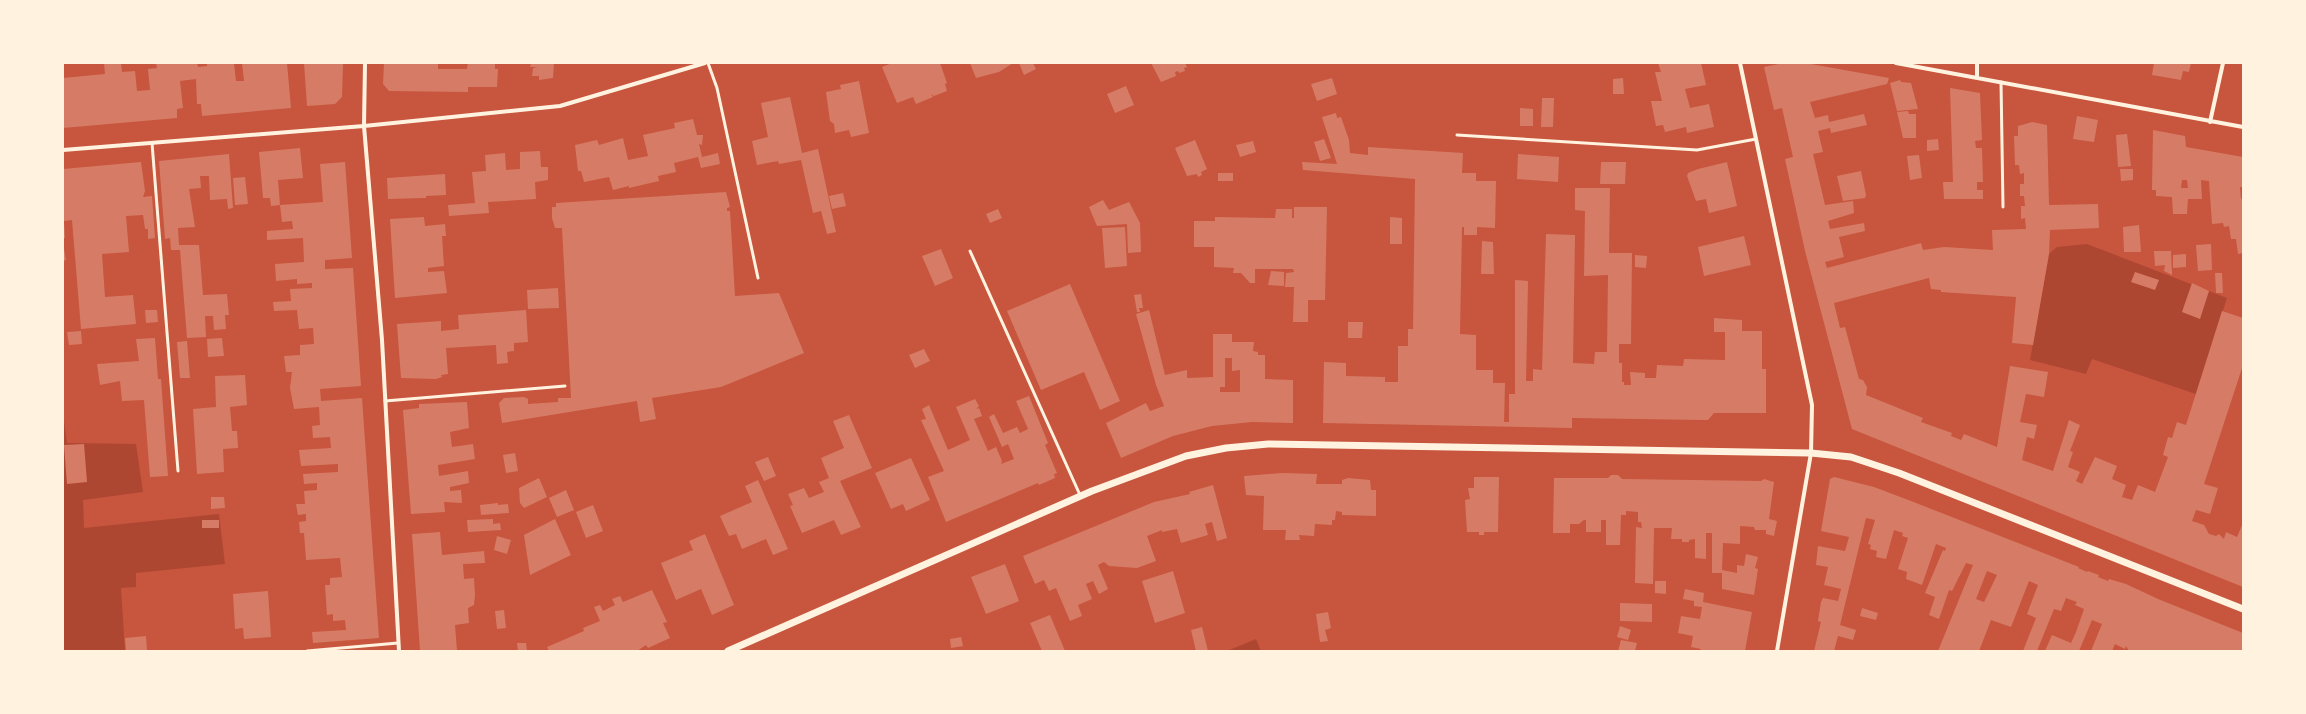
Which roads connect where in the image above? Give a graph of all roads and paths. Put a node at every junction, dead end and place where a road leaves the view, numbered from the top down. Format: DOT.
graph roads {
  1 [pos="365,63"];
  2 [pos="705,63"];
  3 [pos="708,63"];
  4 [pos="1740,63"];
  5 [pos="1896,63"];
  6 [pos="1977,63"];
  7 [pos="2223,63"];
  8 [pos="1977,78"];
  9 [pos="2001,82"];
  10 [pos="2210,122"];
  11 [pos="364,126"];
  12 [pos="2243,127"];
  13 [pos="1457,135"];
  14 [pos="1756,139"];
  15 [pos="152,143"];
  16 [pos="63,150"];
  17 [pos="2003,206"];
  18 [pos="970,251"];
  19 [pos="758,278"];
  20 [pos="565,386"];
  21 [pos="385,401"];
  22 [pos="1811,453"];
  23 [pos="178,471"];
  24 [pos="1081,497"];
  25 [pos="2243,609"];
  26 [pos="398,644"];
  27 [pos="307,651"];
  28 [pos="399,651"];
  29 [pos="728,651"];
  30 [pos="1777,651"];
  1 -- 11 [label="street"];
  2 -- 11 [label="street"];
  3 -- 19 [label="lane"];
  4 -- 14 [label="street"];
  5 -- 8 [label="street"];
  6 -- 8 [label="street"];
  7 -- 10 [label="street"];
  8 -- 9 [label="street"];
  9 -- 10 [label="street"];
  9 -- 17 [label="lane"];
  10 -- 12 [label="street"];
  11 -- 15 [label="street"];
  11 -- 21 [label="street"];
  13 -- 14 [label="lane"];
  14 -- 22 [label="street"];
  15 -- 16 [label="street"];
  15 -- 23 [label="lane"];
  18 -- 24 [label="lane"];
  20 -- 21 [label="lane"];
  21 -- 26 [label="street"];
  22 -- 24 [label="street"];
  22 -- 25 [label="street"];
  22 -- 30 [label="street"];
  24 -- 29 [label="street"];
  26 -- 27 [label="lane"];
  26 -- 28 [label="street"];
}
